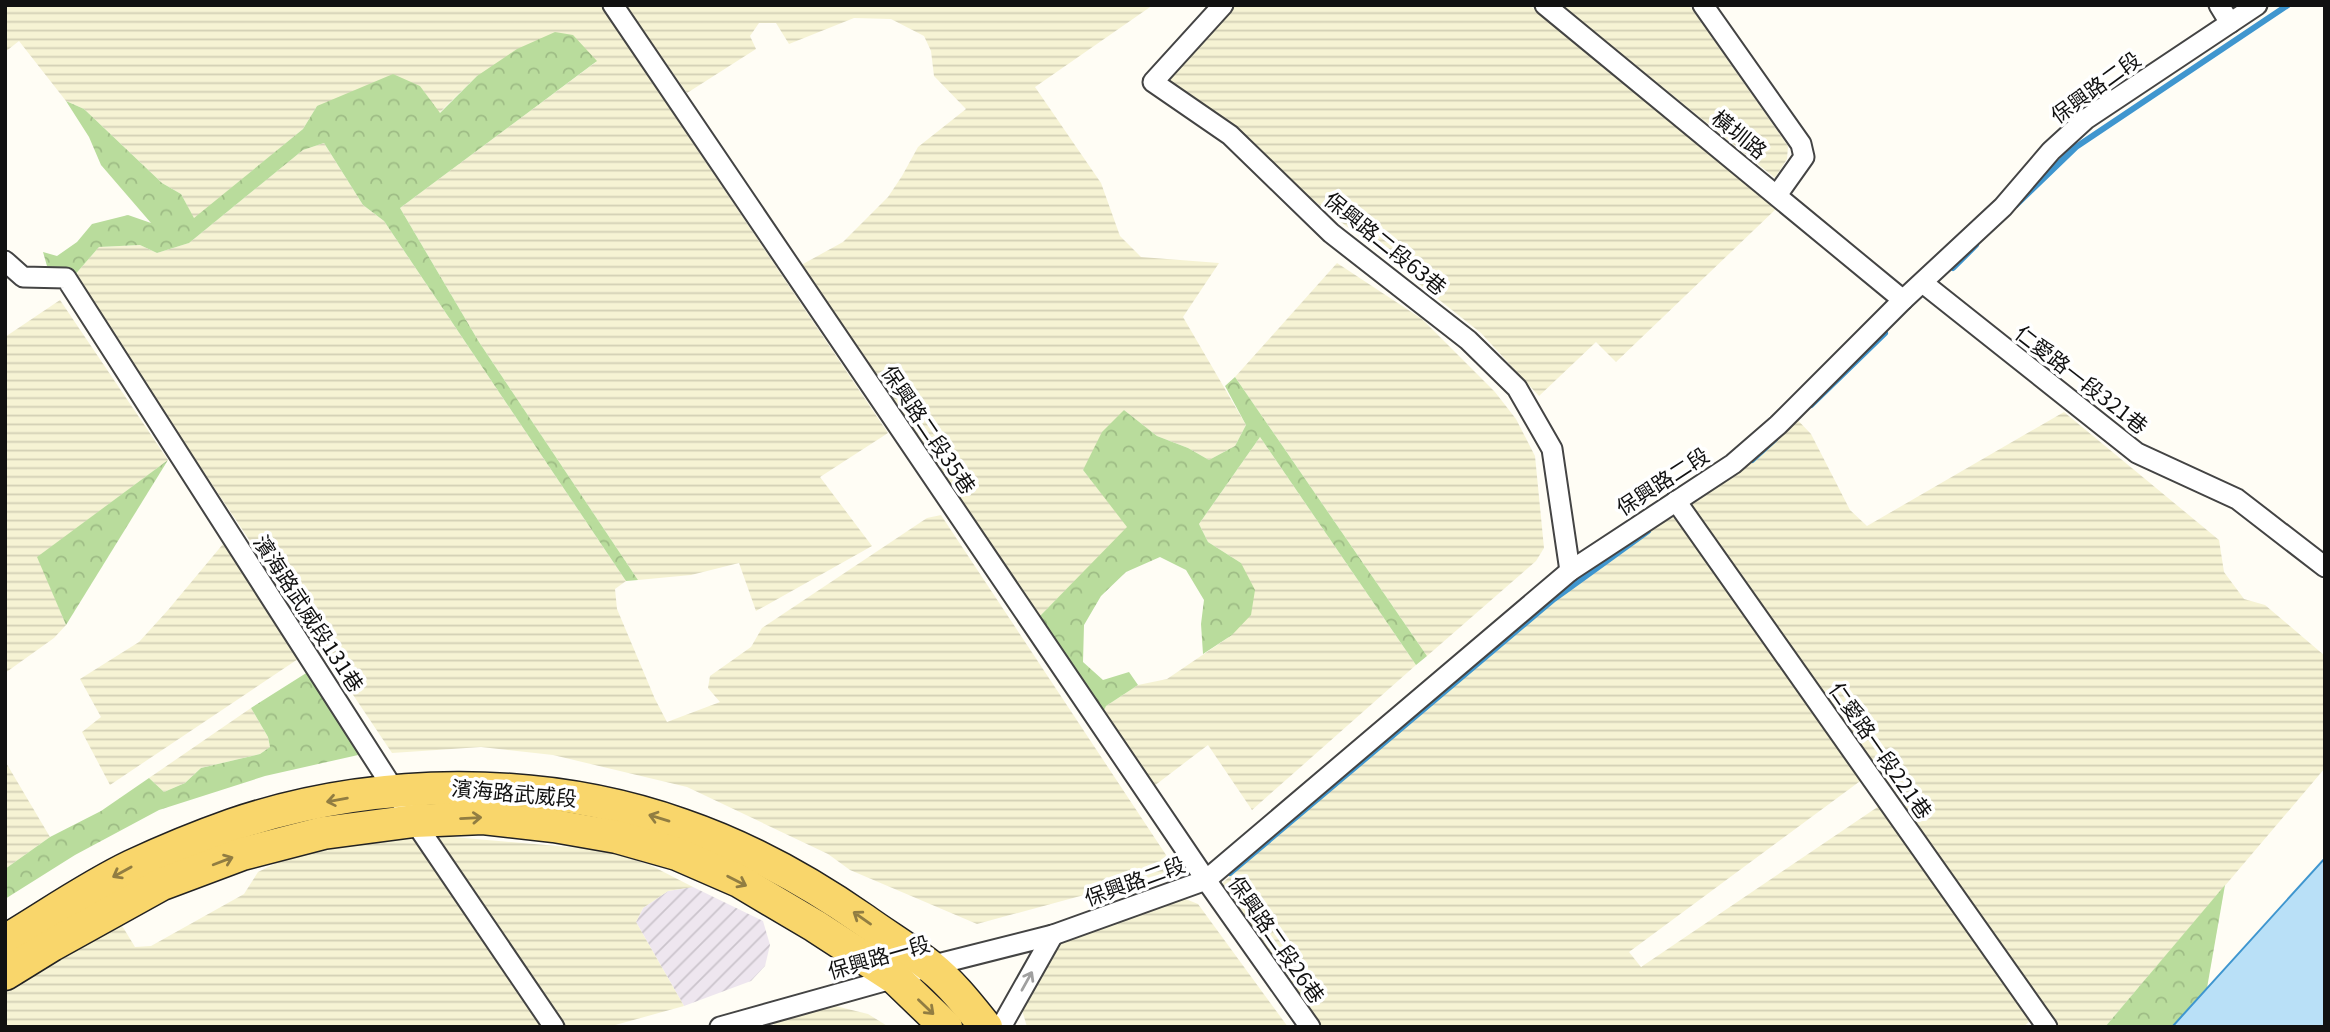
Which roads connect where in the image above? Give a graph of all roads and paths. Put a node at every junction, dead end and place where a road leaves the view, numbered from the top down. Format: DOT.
graph roads {
  1 [pos="613,5"];
  2 [pos="1223,5"];
  3 [pos="1545,5"];
  4 [pos="1703,5"];
  5 [pos="2219,5"];
  6 [pos="2257,5"];
  7 [pos="2230,23"];
  8 [pos="1777,195"];
  9 [pos="5,261"];
  10 [pos="1923,283"];
  11 [pos="1903,300"];
  12 [pos="1676,501"];
  13 [pos="2325,567"];
  14 [pos="1570,571"];
  15 [pos="395,791"];
  16 [pos="414,821"];
  17 [pos="1206,880"];
  18 [pos="1053,936"];
  19 [pos="5,941"];
  20 [pos="930,966"];
  21 [pos="5,974"];
  22 [pos="895,978"];
  23 [pos="726,1026"];
  24 [pos="554,1027"];
  25 [pos="946,1027"];
  26 [pos="986,1027"];
  27 [pos="1001,1027"];
  28 [pos="1310,1027"];
  29 [pos="2047,1027"];
  1 -- 17 [label="street, 保興路二段35巷"];
  2 -- 14 [label="street, 保興路二段63巷"];
  3 -- 8 [label="street, 橫圳路"];
  4 -- 8 [label="street"];
  5 -- 7 [label="street"];
  6 -- 7 [label="street, 保興路二段"];
  7 -- 10 [label="street, 保興路二段"];
  8 -- 11 [label="street, 橫圳路"];
  9 -- 15 [label="street, 濱海路武威段131巷"];
  10 -- 11 [label="street, 保興路二段"];
  10 -- 13 [label="street, 仁愛路一段321巷"];
  11 -- 12 [label="street, 保興路二段"];
  12 -- 14 [label="street, 保興路二段"];
  12 -- 29 [label="street, 仁愛路一段221巷"];
  14 -- 17 [label="street, 保興路二段"];
  15 -- 16 [label="street, 濱海路武威段131巷"];
  15 -- 19 [label="main road, 濱海路武威段, one-way"];
  20 -- 15 [label="main road, 濱海路武威段, one-way"];
  21 -- 16 [label="main road, 濱海路武威段, one-way"];
  16 -- 22 [label="main road, 濱海路武威段, one-way"];
  16 -- 24 [label="street, 濱海路武威段131巷"];
  17 -- 18 [label="street, 保興路二段"];
  17 -- 28 [label="street, 保興路二段26巷"];
  18 -- 20 [label="street, 保興路一段"];
  27 -- 18 [label="street, one-way"];
  20 -- 22 [label="street, 保興路一段"];
  20 -- 26 [label="main road, 濱海路武威段"];
  22 -- 23 [label="street, 保興路一段"];
  22 -- 25 [label="main road, 濱海路武威段, one-way"];
}
